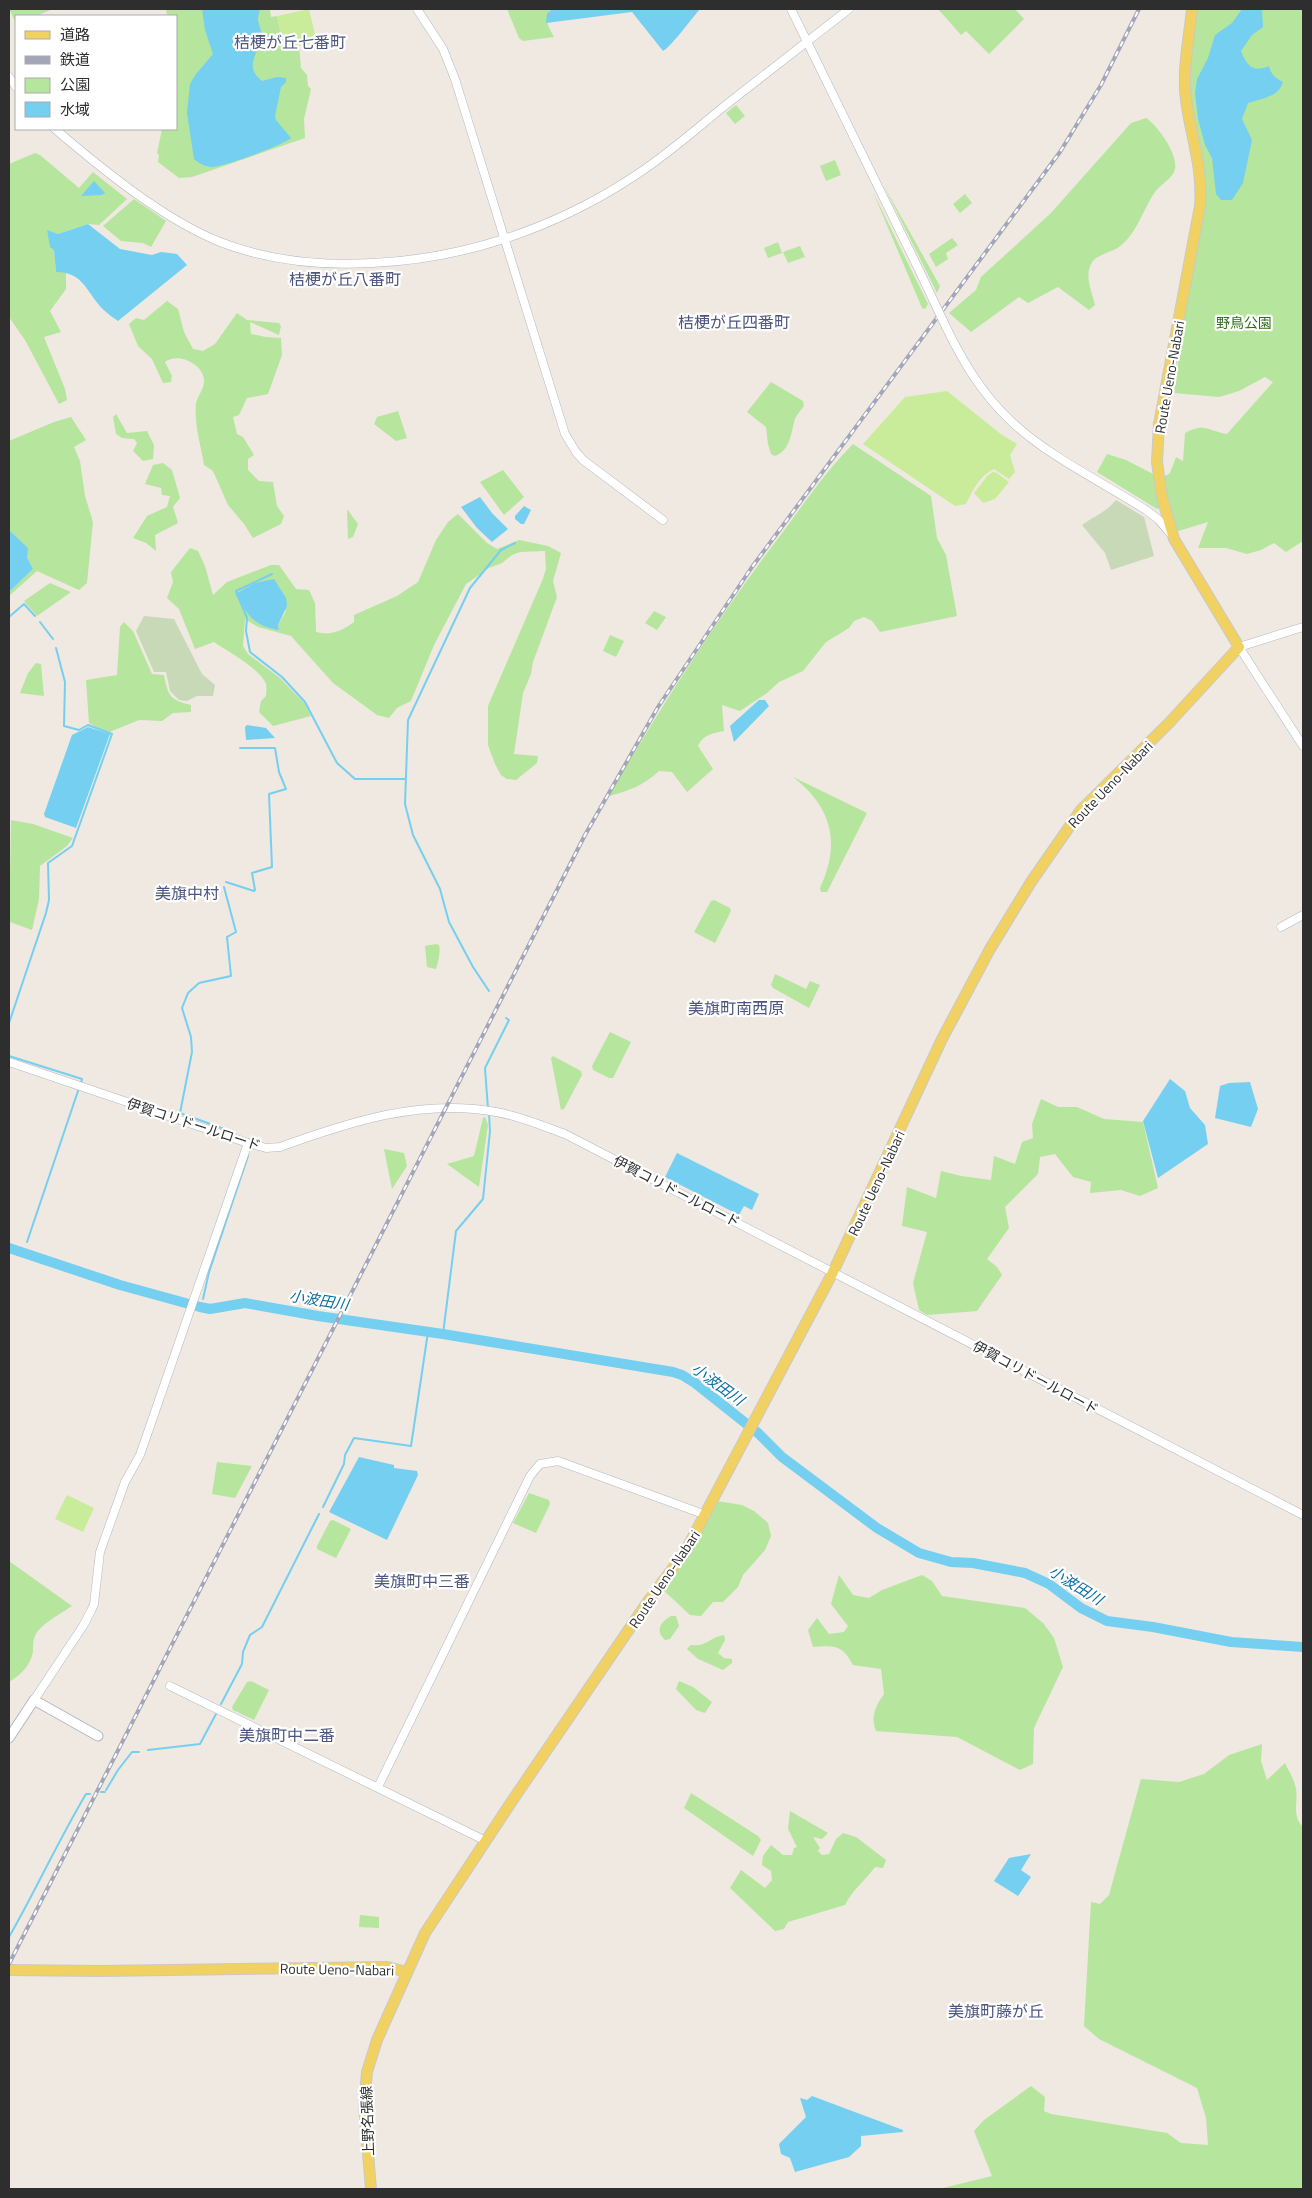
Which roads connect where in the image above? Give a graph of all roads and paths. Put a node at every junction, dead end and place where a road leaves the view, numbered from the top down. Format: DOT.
graph roads {
  1 [pos="416,9"];
  2 [pos="791,9"];
  3 [pos="848,9"];
  4 [pos="1192,9"];
  5 [pos="807,41"];
  6 [pos="56,130"];
  7 [pos="505,239"];
  8 [pos="663,520"];
  9 [pos="1174,539"];
  10 [pos="1303,628"];
  11 [pos="1239,647"];
  12 [pos="1303,746"];
  13 [pos="1303,915"];
  14 [pos="1281,927"];
  15 [pos="9,1062"];
  16 [pos="248,1144"];
  17 [pos="833,1272"];
  18 [pos="706,1515"];
  19 [pos="1303,1515"];
  20 [pos="170,1686"];
  21 [pos="34,1700"];
  22 [pos="98,1736"];
  23 [pos="9,1738"];
  24 [pos="378,1787"];
  25 [pos="486,1841"];
  26 [pos="9,1970"];
  27 [pos="407,1972"];
  28 [pos="371,2189"];
  1 -- 7 [label="street"];
  2 -- 5 [label="street"];
  3 -- 5 [label="street"];
  4 -- 9 [label="main road, Route Ueno-Nabari"];
  5 -- 7 [label="street"];
  5 -- 9 [label="street, bridge"];
  6 -- 7 [label="street"];
  7 -- 8 [label="street"];
  9 -- 11 [label="main road, Route Ueno-Nabari"];
  10 -- 11 [label="street"];
  11 -- 12 [label="street"];
  11 -- 17 [label="main road, Route Ueno-Nabari"];
  13 -- 14 [label="street"];
  15 -- 16 [label="street, 伊賀コリドールロード"];
  16 -- 17 [label="street, 伊賀コリドールロード"];
  16 -- 21 [label="street"];
  17 -- 18 [label="main road, Route Ueno-Nabari"];
  17 -- 19 [label="street, 伊賀コリドールロード"];
  18 -- 24 [label="street"];
  18 -- 25 [label="main road, Route Ueno-Nabari"];
  20 -- 24 [label="street"];
  21 -- 22 [label="main road"];
  21 -- 23 [label="main road"];
  24 -- 25 [label="street"];
  25 -- 27 [label="main road, Route Ueno-Nabari"];
  26 -- 27 [label="main road, Route Ueno-Nabari"];
  27 -- 28 [label="main road, 上野名張線"];
}
